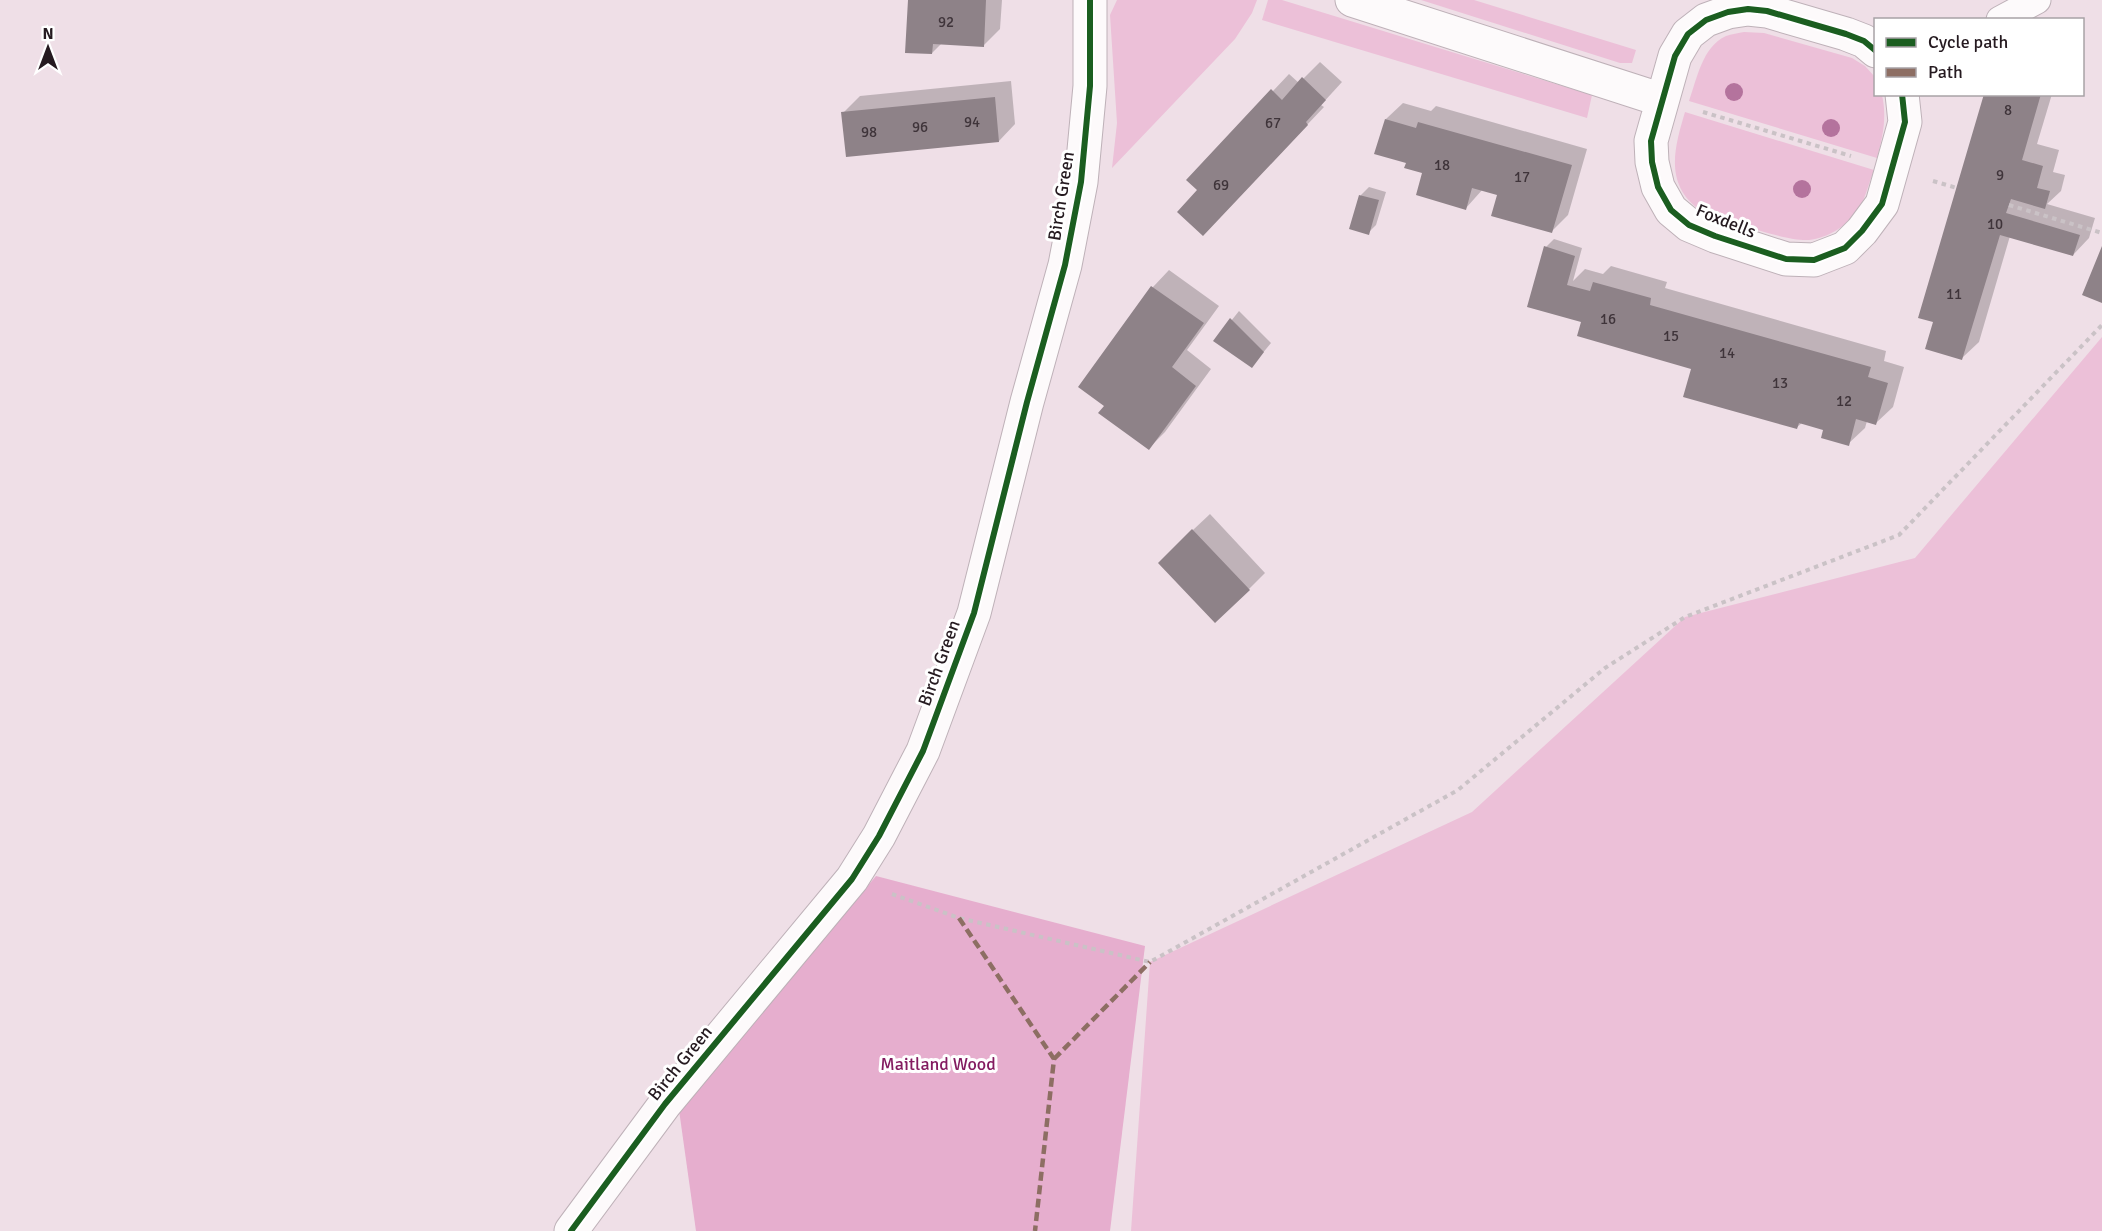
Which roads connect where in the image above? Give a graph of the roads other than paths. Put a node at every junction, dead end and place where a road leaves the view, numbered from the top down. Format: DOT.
graph roads {
  1 [pos="1090,0"];
  2 [pos="1352,0"];
  3 [pos="2037,0"];
  4 [pos="2004,18"];
  5 [pos="1874,50"];
  6 [pos="1902,96"];
  7 [pos="1662,99"];
  8 [pos="571,1231"];
  1 -- 8 [label="street, Birch Green"];
  2 -- 7 [label="street"];
  3 -- 4 [label="lane"];
  5 -- 7 [label="street, Foxdells"];
  6 -- 7 [label="street, Foxdells"];
}
